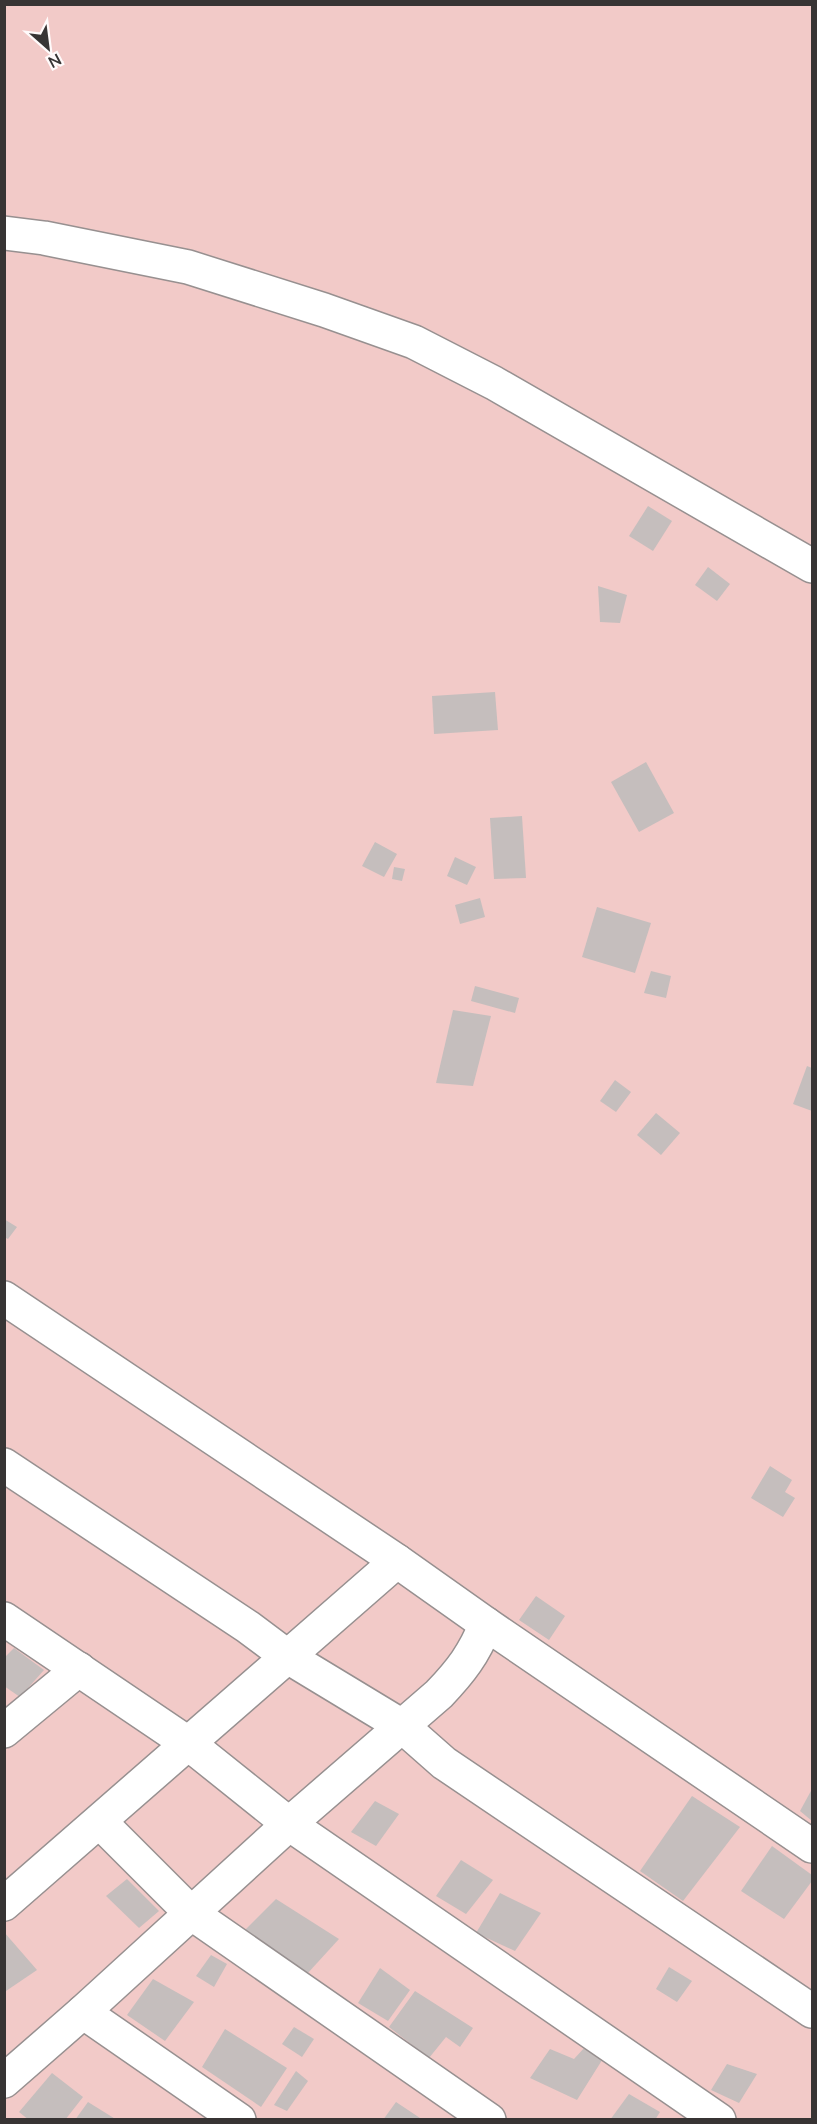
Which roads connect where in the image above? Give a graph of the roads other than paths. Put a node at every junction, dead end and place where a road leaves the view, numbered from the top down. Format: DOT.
graph roads {
  1 [pos="4,233"];
  2 [pos="813,566"];
  3 [pos="4,1298"];
  4 [pos="4,1465"];
  5 [pos="397,1560"];
  6 [pos="4,1619"];
  7 [pos="486,1624"];
  8 [pos="288,1657"];
  9 [pos="79,1669"];
  10 [pos="402,1726"];
  11 [pos="4,1731"];
  12 [pos="189,1744"];
  13 [pos="100,1822"];
  14 [pos="289,1824"];
  15 [pos="813,1846"];
  16 [pos="4,1904"];
  17 [pos="190,1913"];
  18 [pos="813,2011"];
  19 [pos="82,2012"];
  20 [pos="4,2080"];
  21 [pos="239,2120"];
  22 [pos="489,2120"];
  23 [pos="720,2120"];
  1 -- 2 [label="street"];
  3 -- 5 [label="street"];
  4 -- 8 [label="street"];
  5 -- 7 [label="street"];
  5 -- 8 [label="street"];
  6 -- 9 [label="street"];
  7 -- 10 [label="street"];
  7 -- 15 [label="street"];
  8 -- 10 [label="street"];
  8 -- 12 [label="street"];
  9 -- 11 [label="street"];
  9 -- 12 [label="street"];
  10 -- 14 [label="street"];
  10 -- 18 [label="street"];
  12 -- 13 [label="street"];
  12 -- 14 [label="street"];
  13 -- 16 [label="street"];
  13 -- 17 [label="street"];
  14 -- 17 [label="street"];
  14 -- 23 [label="street"];
  17 -- 19 [label="street"];
  17 -- 22 [label="street"];
  19 -- 20 [label="street"];
  19 -- 21 [label="street"];
}
